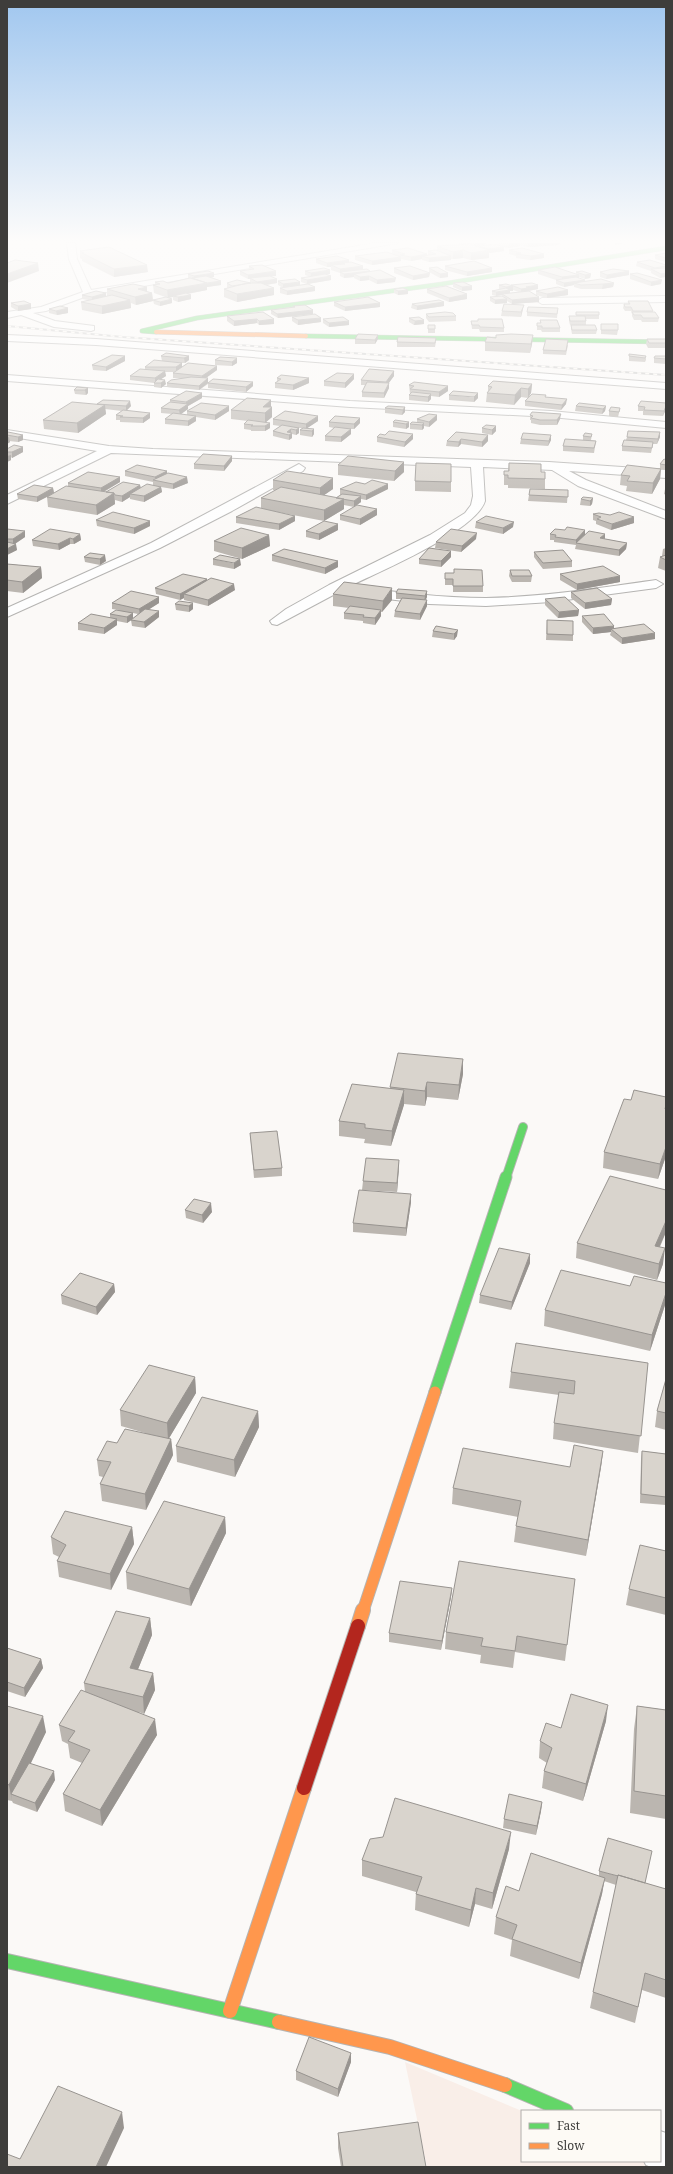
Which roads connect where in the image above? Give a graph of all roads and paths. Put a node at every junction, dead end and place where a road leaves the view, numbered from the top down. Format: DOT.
graph roads {
  1 [pos="128,344"];
  2 [pos="7,378"];
  3 [pos="666,386"];
  4 [pos="666,425"];
  5 [pos="7,433"];
  6 [pos="109,449"];
  7 [pos="317,458"];
  8 [pos="476,464"];
  9 [pos="549,466"];
  10 [pos="666,474"];
  11 [pos="7,500"];
  12 [pos="666,515"];
  13 [pos="656,584"];
  14 [pos="334,588"];
  15 [pos="7,613"];
  16 [pos="276,621"];
  17 [pos="523,1127"];
  18 [pos="7,1961"];
  19 [pos="230,2011"];
  20 [pos="564,2110"];
  1 -- 3 [label="street"];
  2 -- 4 [label="street"];
  5 -- 6 [label="street"];
  6 -- 7 [label="street"];
  6 -- 11 [label="street"];
  7 -- 8 [label="street"];
  7 -- 15 [label="street"];
  8 -- 9 [label="street"];
  8 -- 14 [label="street"];
  9 -- 10 [label="street"];
  9 -- 12 [label="street"];
  13 -- 14 [label="street"];
  14 -- 16 [label="street"];
  17 -- 19 [label="street"];
  18 -- 19 [label="street"];
  19 -- 20 [label="street"];
}
